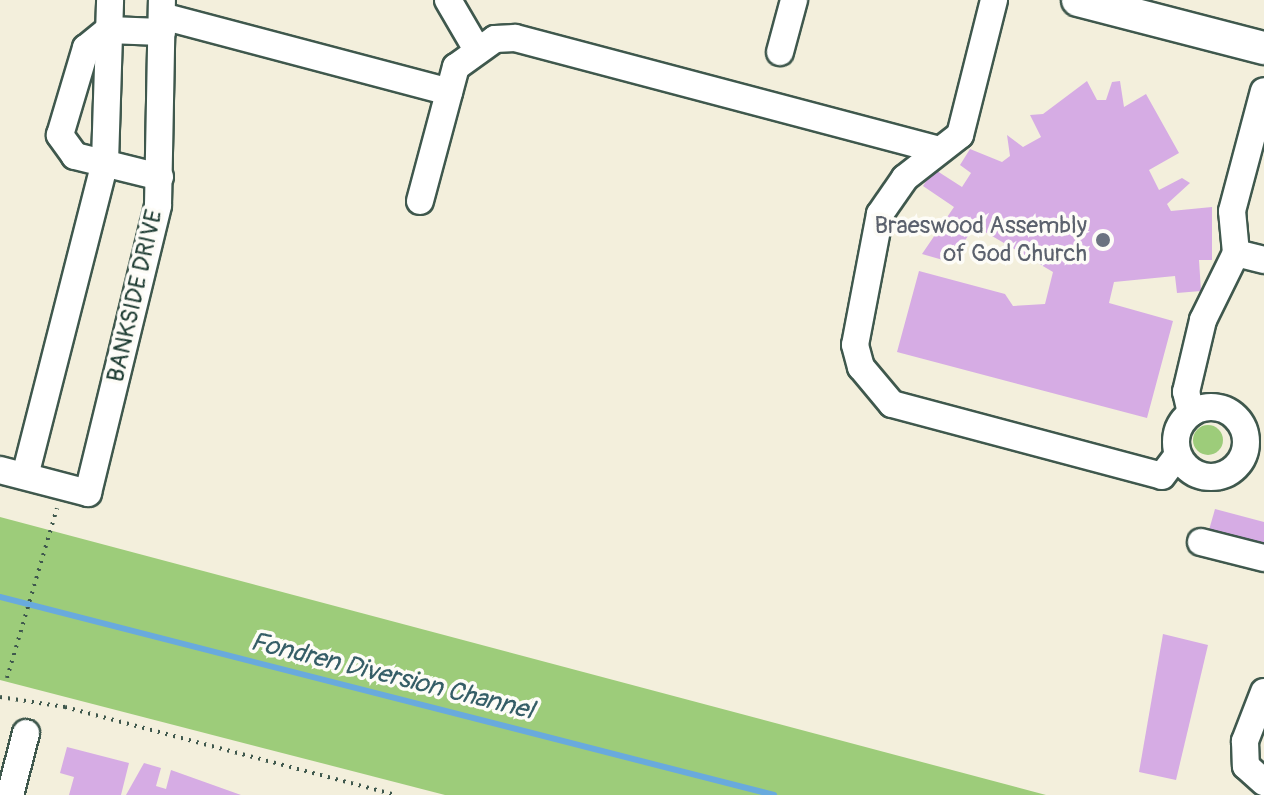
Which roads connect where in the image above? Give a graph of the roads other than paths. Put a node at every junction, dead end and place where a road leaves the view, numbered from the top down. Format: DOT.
graph roads {
  1 [pos="110,0"];
  2 [pos="448,0"];
  3 [pos="794,0"];
  4 [pos="994,0"];
  5 [pos="1078,0"];
  6 [pos="1164,11"];
  7 [pos="162,16"];
  8 [pos="108,30"];
  9 [pos="476,48"];
  10 [pos="1264,48"];
  11 [pos="780,52"];
  12 [pos="1264,91"];
  13 [pos="449,92"];
  14 [pos="934,149"];
  15 [pos="105,162"];
  16 [pos="160,177"];
  17 [pos="420,201"];
  18 [pos="1236,253"];
  19 [pos="1264,260"];
  20 [pos="1191,413"];
  21 [pos="1254,454"];
  22 [pos="1178,455"];
  23 [pos="12,473"];
  24 [pos="1201,542"];
  25 [pos="1264,558"];
  26 [pos="1264,692"];
  27 [pos="26,733"];
  28 [pos="1264,782"];
  29 [pos="10,795"];
  1 -- 8 [label="street"];
  2 -- 9 [label="street"];
  3 -- 11 [label="street"];
  4 -- 14 [label="street"];
  5 -- 6 [label="main road"];
  6 -- 10 [label="main road"];
  7 -- 8 [label="street"];
  7 -- 13 [label="street"];
  7 -- 16 [label="street, BANKSIDE DRIVE"];
  8 -- 15 [label="street"];
  8 -- 15 [label="street"];
  9 -- 13 [label="street"];
  9 -- 14 [label="street"];
  12 -- 18 [label="street"];
  13 -- 17 [label="street"];
  14 -- 22 [label="street"];
  15 -- 16 [label="street"];
  15 -- 23 [label="street"];
  16 -- 23 [label="street, BANKSIDE DRIVE"];
  18 -- 19 [label="street"];
  18 -- 20 [label="street"];
  20 -- 21 [label="street"];
  20 -- 22 [label="street"];
  21 -- 22 [label="street"];
  24 -- 25 [label="street"];
  26 -- 28 [label="street"];
  27 -- 29 [label="street"];
}
